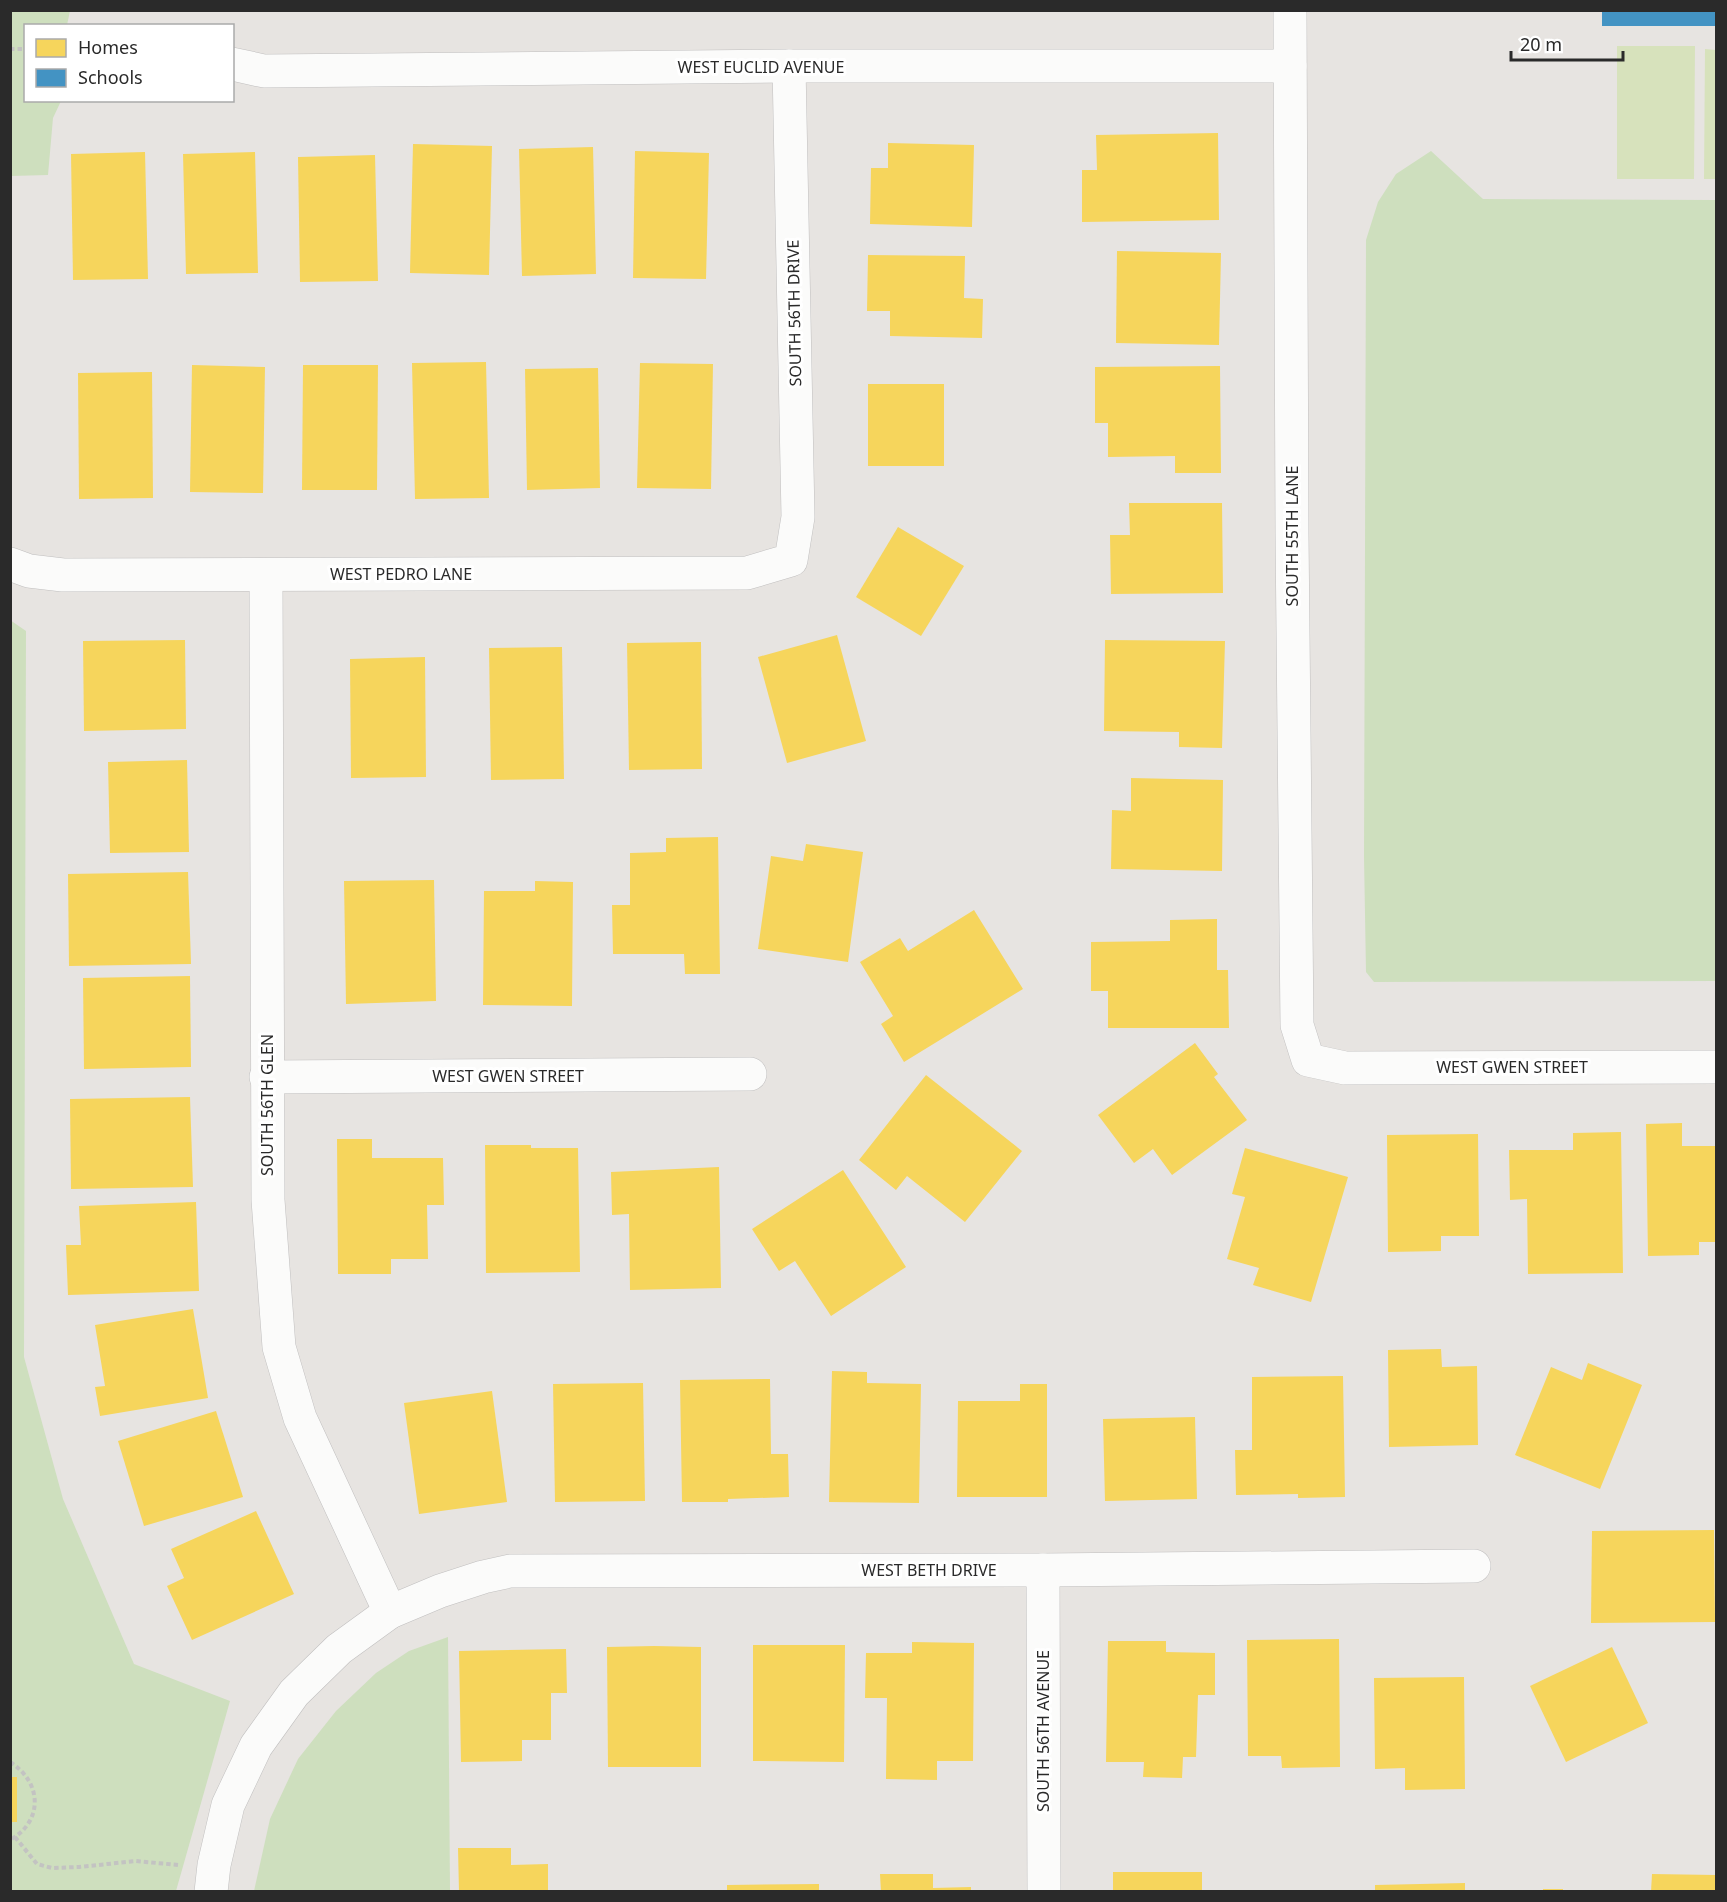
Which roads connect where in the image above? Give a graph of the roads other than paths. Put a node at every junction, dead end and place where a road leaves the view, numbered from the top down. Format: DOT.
graph roads {
  1 [pos="1290,10"];
  2 [pos="234,64"];
  3 [pos="789,66"];
  4 [pos="1290,66"];
  5 [pos="791,560"];
  6 [pos="10,564"];
  7 [pos="266,575"];
  8 [pos="1308,1060"];
  9 [pos="1716,1067"];
  10 [pos="750,1074"];
  11 [pos="266,1077"];
  12 [pos="1474,1566"];
  13 [pos="1043,1570"];
  14 [pos="390,1612"];
  15 [pos="212,1881"];
  16 [pos="1044,1892"];
  1 -- 4 [label="street, SOUTH 55TH LANE"];
  2 -- 3 [label="street, WEST EUCLID AVENUE"];
  3 -- 4 [label="street, WEST EUCLID AVENUE"];
  3 -- 5 [label="street, SOUTH 56TH DRIVE"];
  4 -- 8 [label="street, SOUTH 55TH LANE"];
  5 -- 7 [label="street, WEST PEDRO LANE"];
  6 -- 7 [label="street, WEST PEDRO LANE"];
  7 -- 11 [label="street, SOUTH 56TH GLEN"];
  8 -- 9 [label="street, WEST GWEN STREET"];
  10 -- 11 [label="street, WEST GWEN STREET"];
  11 -- 14 [label="street, SOUTH 56TH GLEN"];
  12 -- 13 [label="street, WEST BETH DRIVE"];
  13 -- 14 [label="street, WEST BETH DRIVE"];
  13 -- 16 [label="street, SOUTH 56TH AVENUE"];
  14 -- 15 [label="street"];
}
